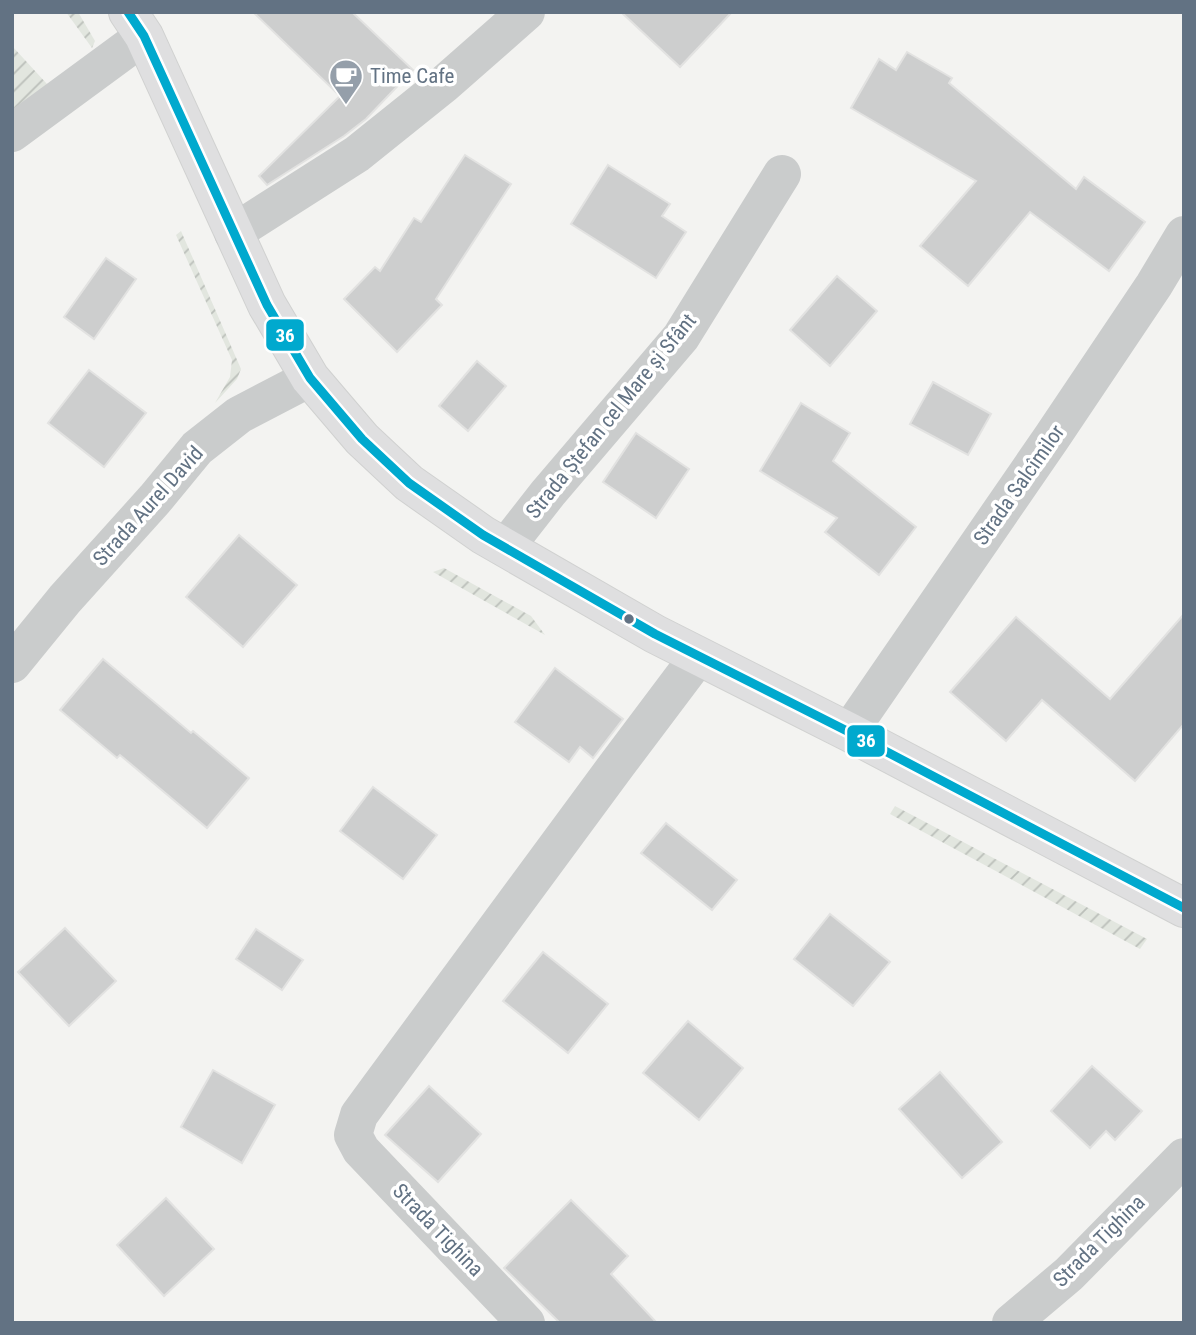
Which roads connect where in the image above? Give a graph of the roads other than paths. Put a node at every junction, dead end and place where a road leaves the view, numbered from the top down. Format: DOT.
graph roads {
  1 [pos="526,12"];
  2 [pos="136,24"];
  3 [pos="12,132"];
  4 [pos="782,174"];
  5 [pos="233,233"];
  6 [pos="1184,235"];
  7 [pos="310,378"];
  8 [pos="505,548"];
  9 [pos="698,657"];
  10 [pos="12,664"];
  11 [pos="849,732"];
  12 [pos="1184,908"];
  13 [pos="1184,1157"];
  14 [pos="526,1323"];
  15 [pos="1011,1323"];
  1 -- 5 [label="street"];
  2 -- 3 [label="street"];
  2 -- 5 [label="main road"];
  4 -- 8 [label="street, Strada Ștefan cel Mare și Sfânt"];
  5 -- 7 [label="main road"];
  6 -- 11 [label="street, Strada Salcîmilor"];
  7 -- 8 [label="main road"];
  7 -- 10 [label="street, Strada Aurel David"];
  8 -- 9 [label="main road"];
  9 -- 11 [label="main road"];
  9 -- 14 [label="street, Strada Tighina"];
  11 -- 12 [label="main road"];
  13 -- 15 [label="street, Strada Tighina"];
}
